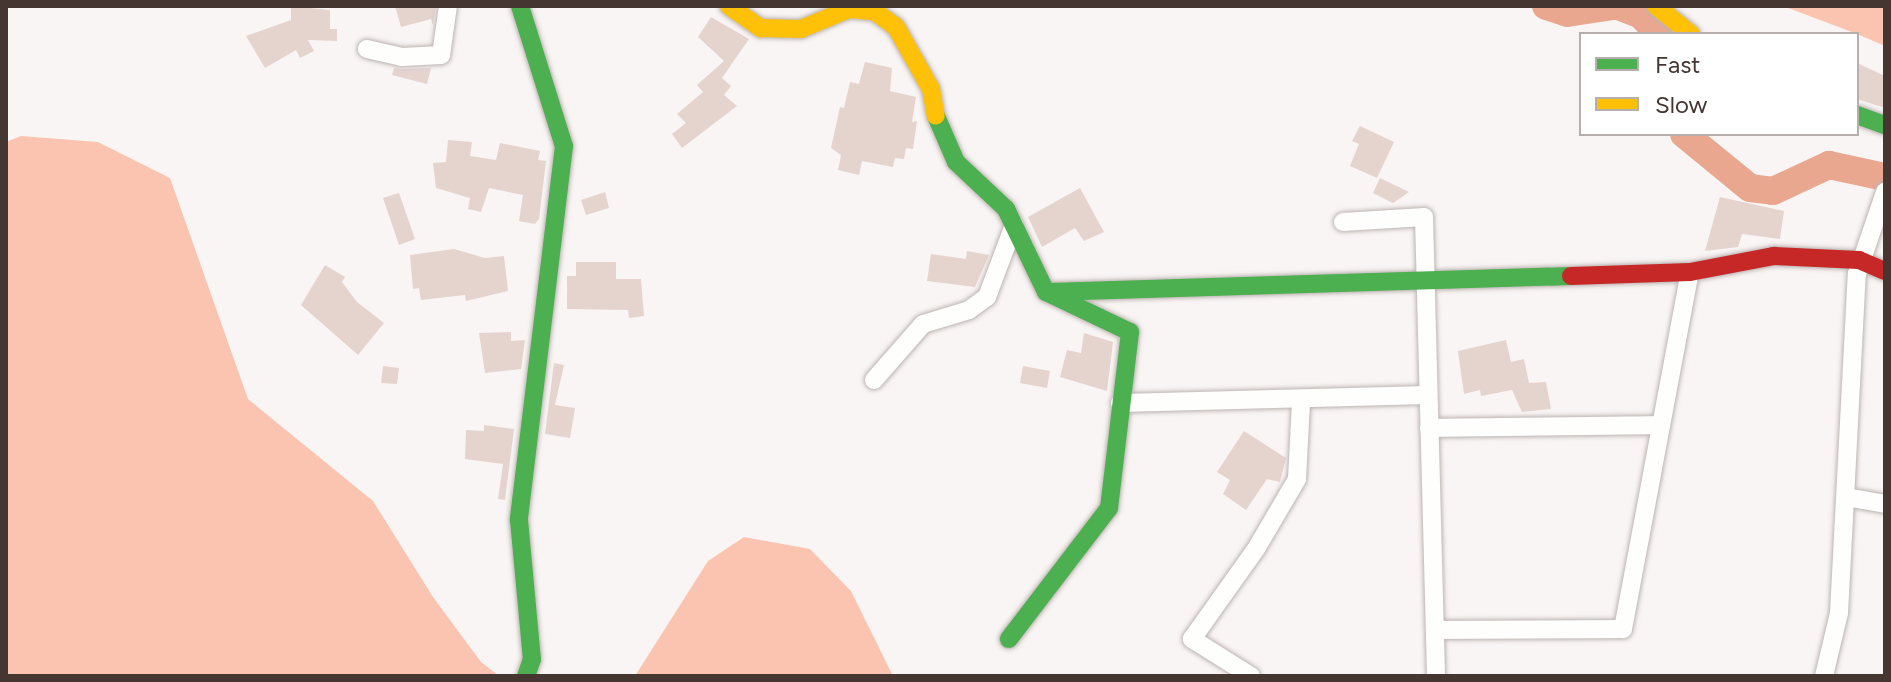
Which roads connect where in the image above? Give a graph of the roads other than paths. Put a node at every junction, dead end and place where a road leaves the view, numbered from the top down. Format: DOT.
graph roads {
  1 [pos="448,6"];
  2 [pos="520,6"];
  3 [pos="729,6"];
  4 [pos="1656,6"];
  5 [pos="1688,32"];
  6 [pos="367,49"];
  7 [pos="1859,116"];
  8 [pos="1885,125"];
  9 [pos="1884,194"];
  10 [pos="1343,222"];
  11 [pos="1014,225"];
  12 [pos="1859,260"];
  13 [pos="1885,271"];
  14 [pos="1690,272"];
  15 [pos="1428,281"];
  16 [pos="1046,292"];
  17 [pos="874,380"];
  18 [pos="1428,395"];
  19 [pos="1301,402"];
  20 [pos="1120,403"];
  21 [pos="1661,425"];
  22 [pos="1429,428"];
  23 [pos="1846,497"];
  24 [pos="1885,504"];
  25 [pos="1436,630"];
  26 [pos="1009,639"];
  27 [pos="526,676"];
  28 [pos="1251,676"];
  29 [pos="1436,676"];
  30 [pos="1824,676"];
  1 -- 6 [label="street"];
  2 -- 27 [label="street"];
  3 -- 11 [label="street"];
  4 -- 5 [label="street"];
  7 -- 8 [label="street"];
  9 -- 12 [label="street"];
  10 -- 15 [label="street"];
  11 -- 16 [label="street"];
  11 -- 17 [label="street"];
  12 -- 13 [label="street"];
  12 -- 14 [label="street"];
  12 -- 23 [label="street"];
  14 -- 15 [label="street"];
  14 -- 21 [label="street"];
  15 -- 16 [label="street"];
  15 -- 18 [label="street"];
  16 -- 20 [label="street"];
  18 -- 19 [label="street"];
  18 -- 22 [label="street"];
  19 -- 20 [label="street"];
  19 -- 28 [label="street"];
  20 -- 26 [label="street"];
  21 -- 22 [label="street"];
  21 -- 25 [label="street"];
  22 -- 25 [label="street"];
  23 -- 24 [label="street"];
  23 -- 30 [label="street"];
  25 -- 29 [label="street"];
}
